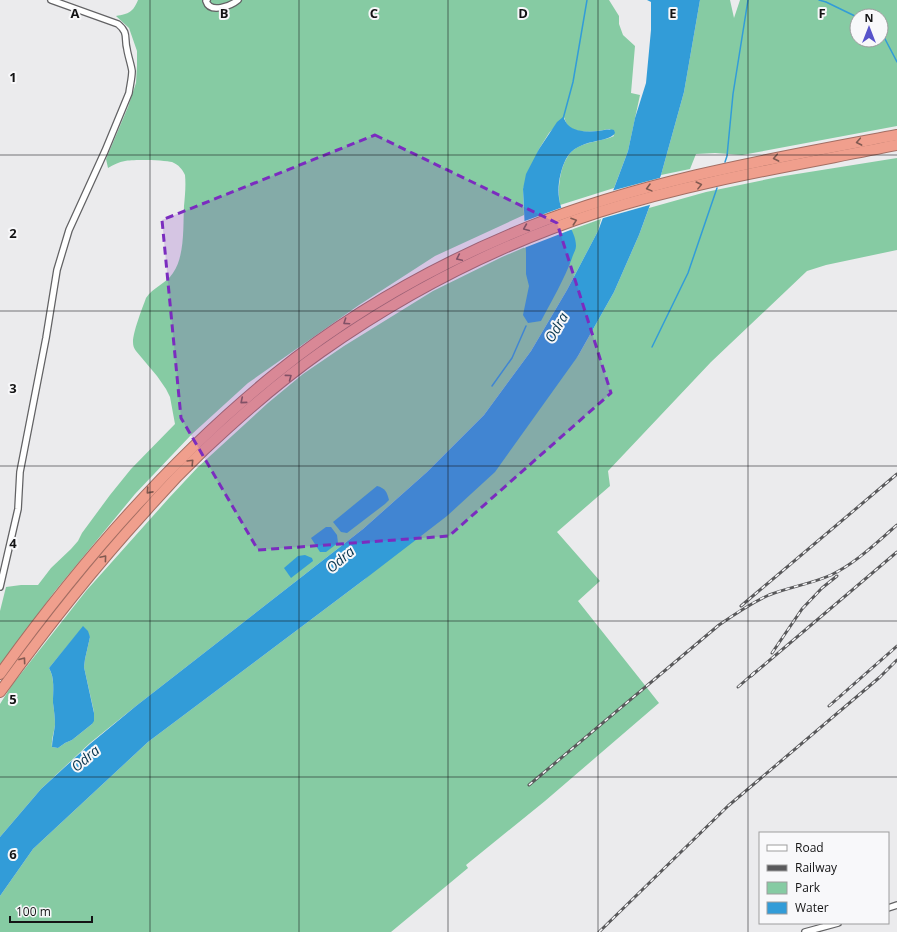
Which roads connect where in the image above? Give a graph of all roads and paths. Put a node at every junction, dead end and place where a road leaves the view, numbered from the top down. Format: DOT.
graph roads {
  1 [pos="51,0"];
  2 [pos="207,0"];
  3 [pos="238,0"];
  4 [pos="897,135"];
  5 [pos="897,145"];
  6 [pos="0,587"];
  7 [pos="0,674"];
  8 [pos="0,692"];
  9 [pos="836,924"];
  10 [pos="825,930"];
  11 [pos="805,932"];
  1 -- 6 [label="street"];
  2 -- 3 [label="street"];
  4 -- 7 [label="highway, one-way"];
  8 -- 5 [label="highway, one-way"];
  9 -- 10 [label="street"];
  10 -- 11 [label="street"];
}
